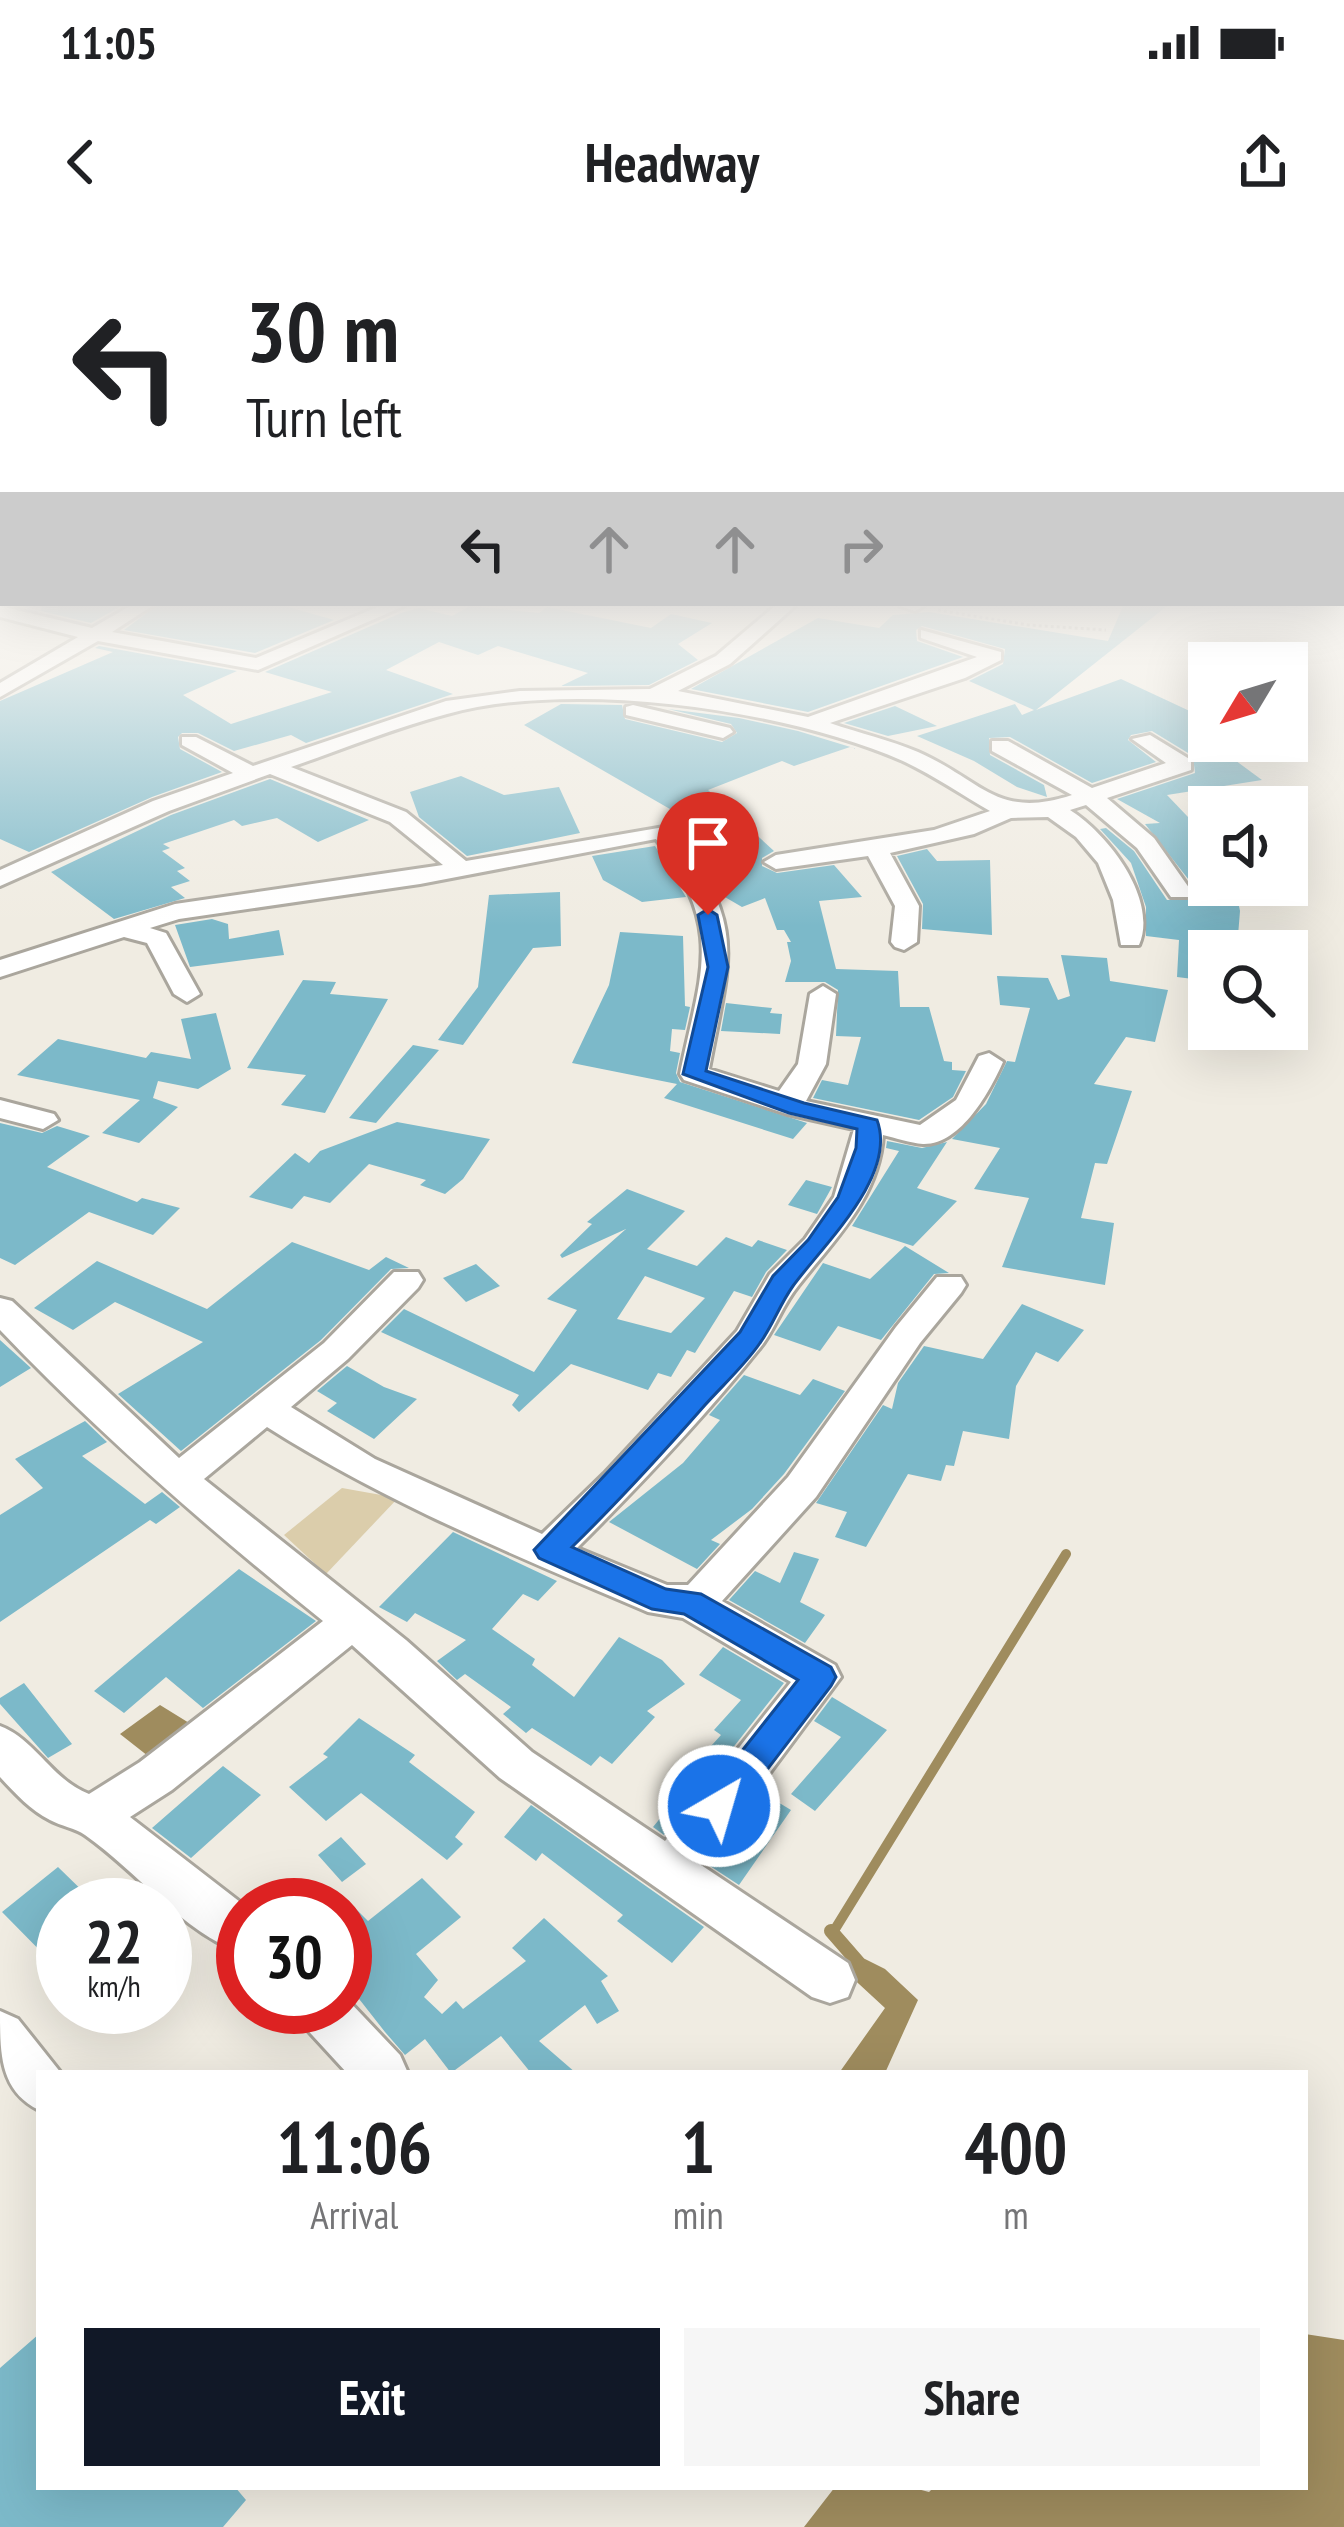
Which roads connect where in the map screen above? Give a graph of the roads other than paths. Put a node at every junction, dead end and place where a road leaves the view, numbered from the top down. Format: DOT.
graph roads {
  1 [pos="434,713"];
  2 [pos="639,713"];
  3 [pos="755,713"];
  4 [pos="840,713"];
  5 [pos="809,723"];
  6 [pos="723,732"];
  7 [pos="1143,740"];
  8 [pos="189,741"];
  9 [pos="1000,746"];
  10 [pos="262,771"];
  11 [pos="1093,795"];
  12 [pos="1051,808"];
  13 [pos="1006,812"];
  14 [pos="875,848"];
  15 [pos="776,862"];
  16 [pos="460,869"];
  17 [pos="0,879"];
  18 [pos="1180,892"];
  19 [pos="122,929"];
  20 [pos="1130,940"];
  21 [pos="904,942"];
  22 [pos="0,969"];
  23 [pos="187,994"];
  24 [pos="823,994"];
  25 [pos="989,1062"];
  26 [pos="786,1103"];
  27 [pos="0,1109"];
  28 [pos="43,1120"];
  29 [pos="869,1125"];
  30 [pos="406,1280"];
  31 [pos="949,1285"];
  32 [pos="3,1316"];
  33 [pos="267,1408"];
  34 [pos="180,1478"];
  35 [pos="550,1550"];
  36 [pos="690,1603"];
  37 [pos="352,1622"];
  38 [pos="0,1745"];
  39 [pos="94,1815"];
  40 [pos="669,1871"];
  41 [pos="216,1913"];
  42 [pos="830,1980"];
  43 [pos="345,2034"];
  44 [pos="0,2036"];
  45 [pos="379,2070"];
  46 [pos="36,2080"];
  1 -- 10 [label="street"];
  2 -- 6 [label="street"];
  3 -- 5 [label="street"];
  4 -- 5 [label="street"];
  5 -- 13 [label="street"];
  7 -- 11 [label="street"];
  8 -- 10 [label="street"];
  9 -- 11 [label="street"];
  10 -- 16 [label="street"];
  10 -- 17 [label="street"];
  11 -- 12 [label="street"];
  11 -- 18 [label="street"];
  12 -- 13 [label="street"];
  12 -- 20 [label="street"];
  13 -- 14 [label="street"];
  14 -- 15 [label="street"];
  14 -- 21 [label="street"];
  16 -- 19 [label="street"];
  16 -- 26 [label="street"];
  19 -- 22 [label="street"];
  19 -- 23 [label="street"];
  24 -- 26 [label="street"];
  25 -- 29 [label="street"];
  26 -- 29 [label="street"];
  27 -- 28 [label="street"];
  29 -- 35 [label="street"];
  30 -- 33 [label="street"];
  31 -- 36 [label="street"];
  32 -- 34 [label="street"];
  33 -- 34 [label="street"];
  33 -- 35 [label="street"];
  34 -- 37 [label="street"];
  35 -- 36 [label="street"];
  36 -- 40 [label="street"];
  37 -- 39 [label="street"];
  37 -- 40 [label="street"];
  38 -- 39 [label="street"];
  39 -- 41 [label="street"];
  40 -- 42 [label="street"];
  43 -- 45 [label="street"];
  44 -- 46 [label="street"];
}
